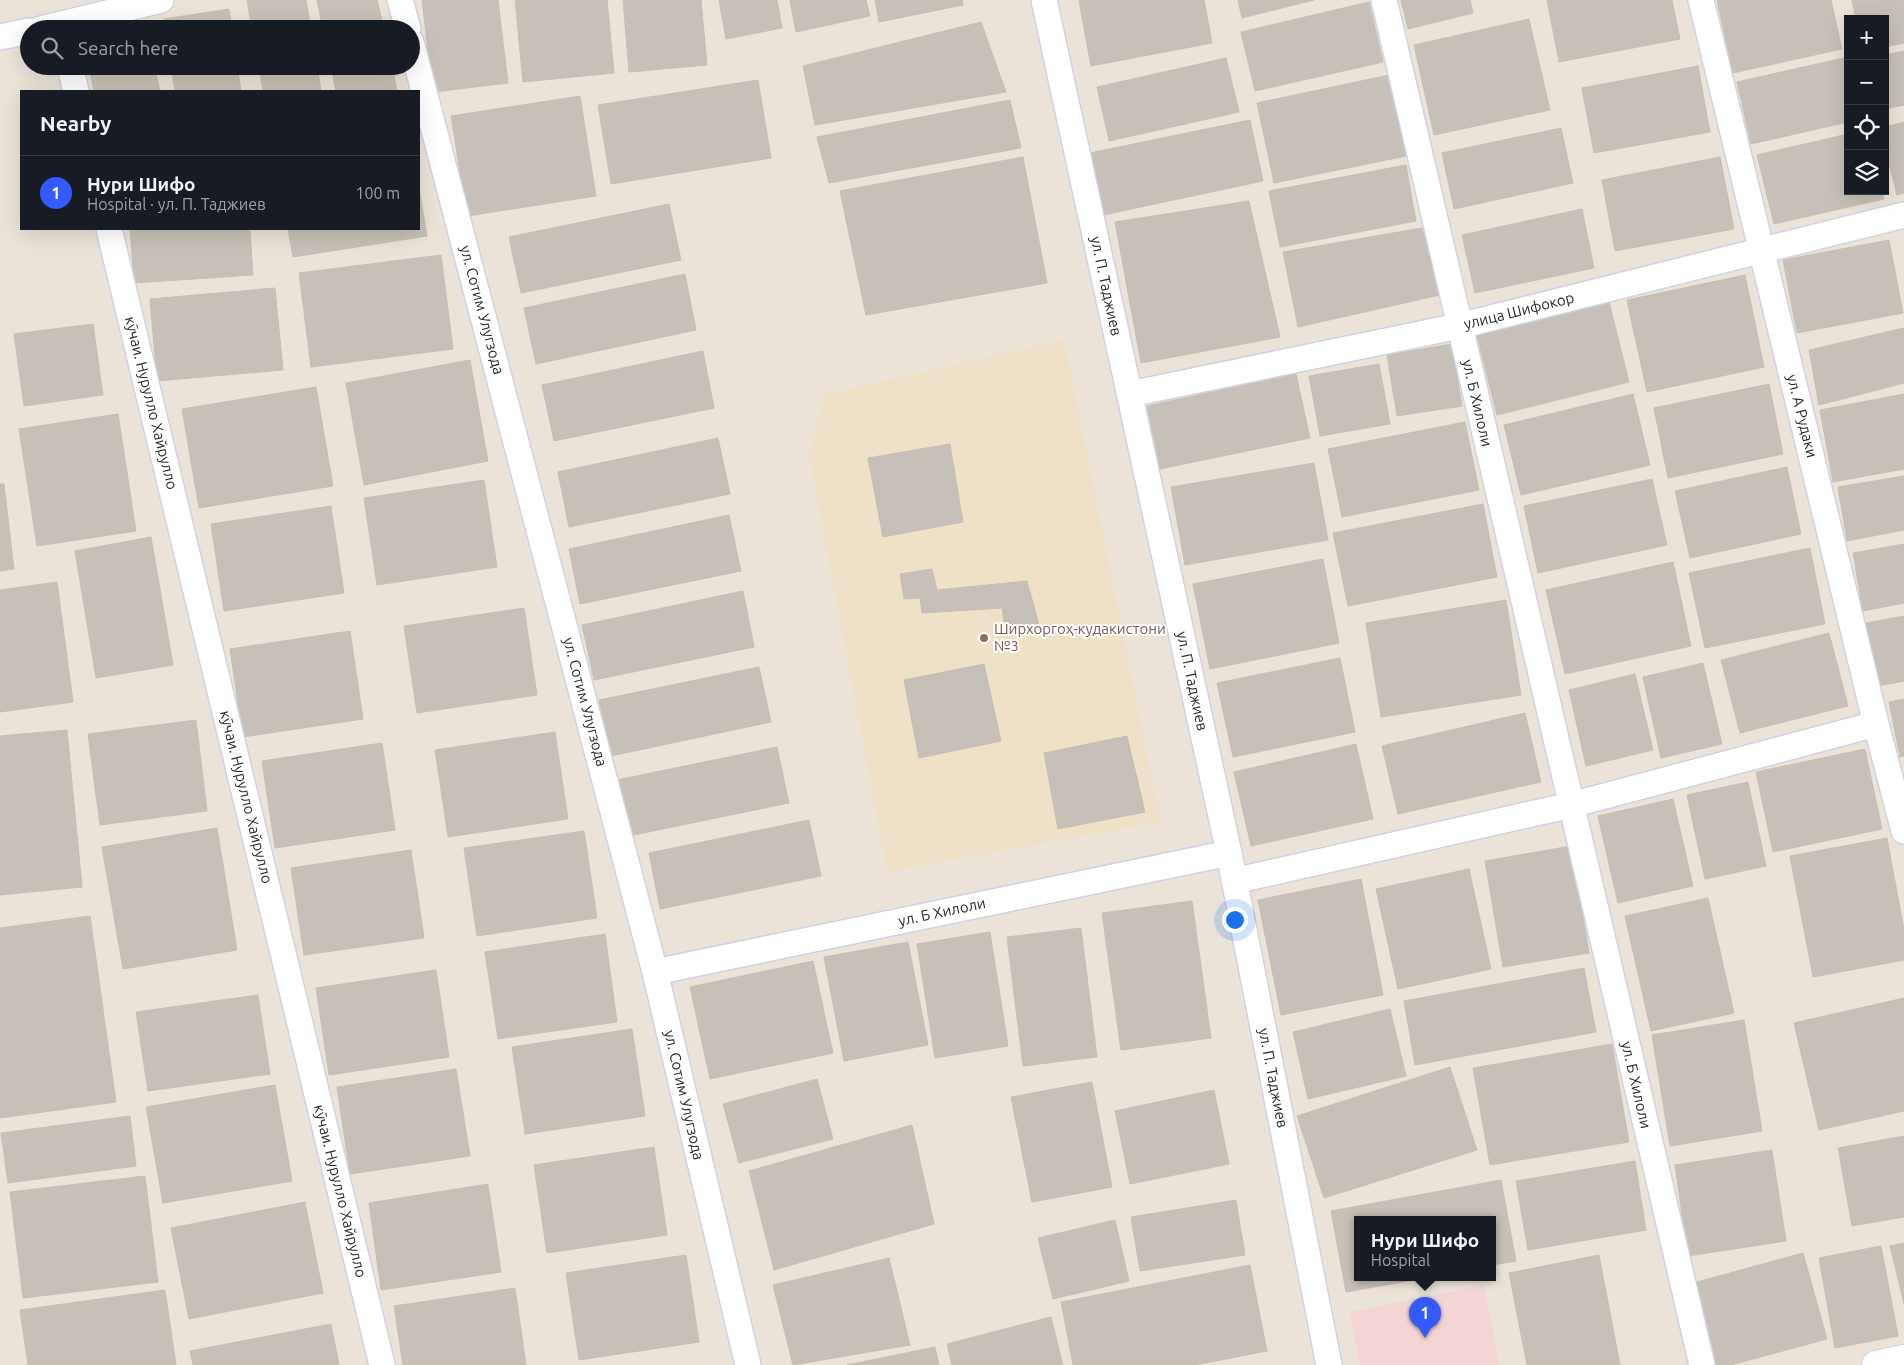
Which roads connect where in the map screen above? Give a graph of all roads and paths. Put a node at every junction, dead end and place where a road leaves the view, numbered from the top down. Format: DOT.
graph roads {
  1 [pos="161,0"];
  2 [pos="400,0"];
  3 [pos="1044,0"];
  4 [pos="1384,0"];
  5 [pos="1701,0"];
  6 [pos="85,20"];
  7 [pos="406,20"];
  8 [pos="20,33"];
  9 [pos="0,37"];
  10 [pos="72,75"];
  11 [pos="420,75"];
  12 [pos="76,90"];
  13 [pos="1904,215"];
  14 [pos="109,230"];
  15 [pos="1763,251"];
  16 [pos="1459,326"];
  17 [pos="1130,394"];
  18 [pos="1876,724"];
  19 [pos="1571,805"];
  20 [pos="1904,832"];
  21 [pos="1229,853"];
  22 [pos="1234,881"];
  23 [pos="656,972"];
  24 [pos="1904,1359"];
  25 [pos="382,1365"];
  26 [pos="748,1365"];
  27 [pos="1329,1365"];
  28 [pos="1702,1365"];
  29 [pos="1876,1365"];
  1 -- 6 [label="street"];
  2 -- 7 [label="street"];
  3 -- 17 [label="street, ул. П. Таджиев"];
  4 -- 16 [label="street, ул. Б Хилоли"];
  5 -- 15 [label="street, ул. А Рудаки"];
  8 -- 9 [label="street"];
  10 -- 12 [label="street"];
  11 -- 23 [label="street, ул. Сотим Улугзода"];
  13 -- 15 [label="street, улица Шифокор"];
  14 -- 25 [label="street, кӯчаи. Нурулло Хайрулло"];
  15 -- 16 [label="street, улица Шифокор"];
  15 -- 18 [label="street, ул. А Рудаки"];
  16 -- 17 [label="street, улица Шифокор"];
  16 -- 19 [label="street, ул. Б Хилоли"];
  17 -- 21 [label="street, ул. П. Таджиев"];
  18 -- 19 [label="street"];
  18 -- 20 [label="street, ул. А Рудаки"];
  19 -- 22 [label="street"];
  19 -- 28 [label="street, ул. Б Хилоли"];
  21 -- 22 [label="street, ул. П. Таджиев"];
  21 -- 23 [label="street, ул. Б Хилоли"];
  22 -- 27 [label="street, ул. П. Таджиев"];
  23 -- 26 [label="street, ул. Сотим Улугзода"];
  24 -- 29 [label="street"];
}
